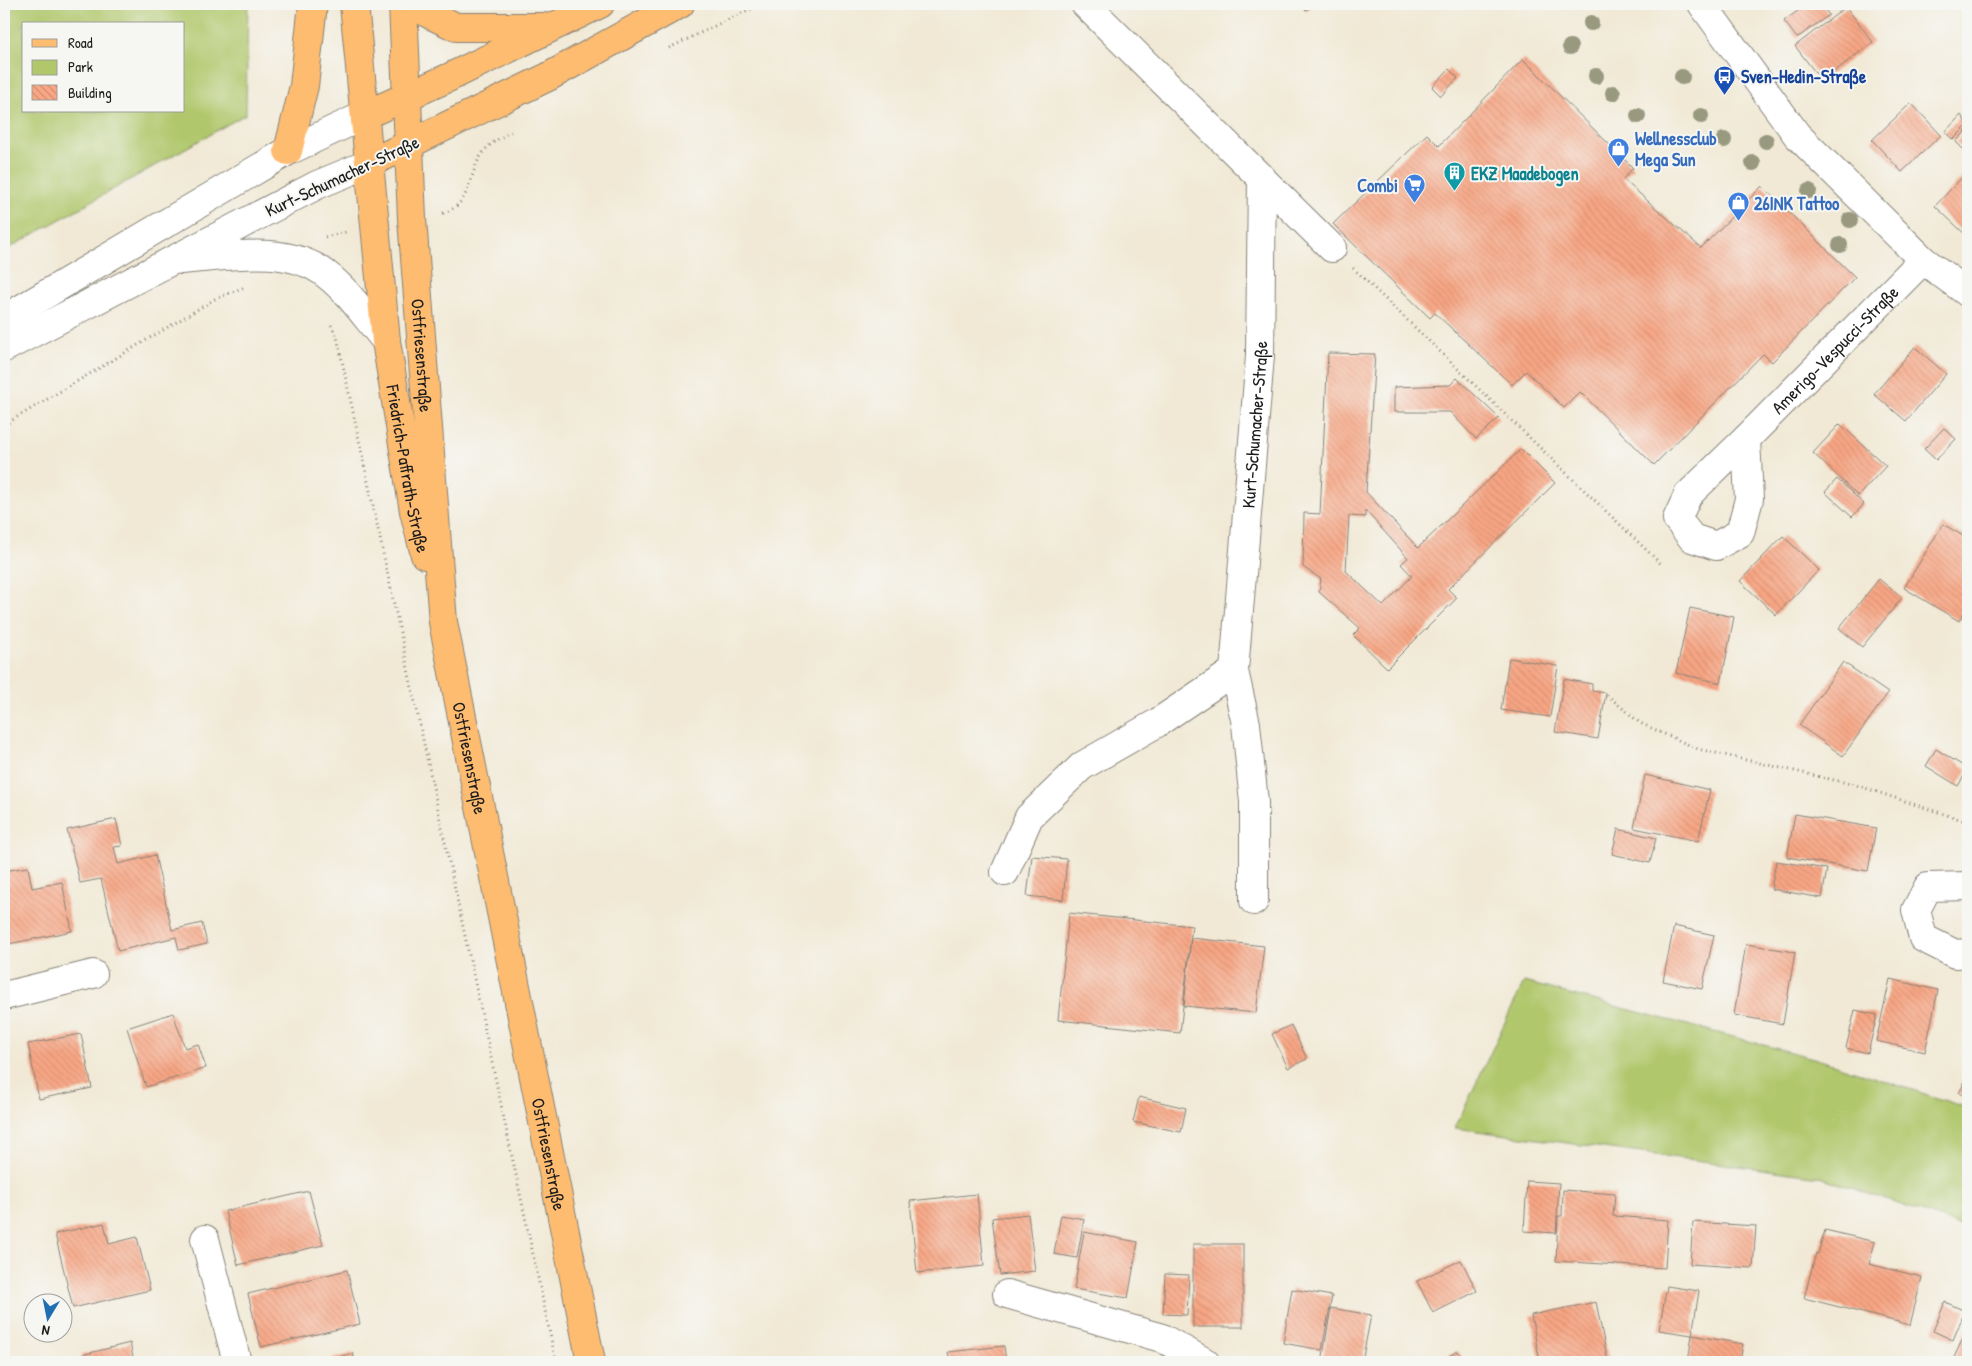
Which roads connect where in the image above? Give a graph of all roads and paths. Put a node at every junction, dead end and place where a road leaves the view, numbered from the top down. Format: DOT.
graph roads {
  1 [pos="313,4"];
  2 [pos="354,4"];
  3 [pos="402,4"];
  4 [pos="416,4"];
  5 [pos="600,4"];
  6 [pos="680,4"];
  7 [pos="768,4"];
  8 [pos="1085,4"];
  9 [pos="1702,4"];
  10 [pos="547,28"];
  11 [pos="662,51"];
  12 [pos="407,97"];
  13 [pos="365,115"];
  14 [pos="520,127"];
  15 [pos="409,145"];
  16 [pos="288,151"];
  17 [pos="370,163"];
  18 [pos="1262,178"];
  19 [pos="412,219"];
  20 [pos="375,226"];
  21 [pos="1332,248"];
  22 [pos="301,260"];
  23 [pos="1923,260"];
  24 [pos="169,261"];
  25 [pos="251,285"];
  26 [pos="1968,293"];
  27 [pos="4,319"];
  28 [pos="329,321"];
  29 [pos="386,341"];
  30 [pos="4,348"];
  31 [pos="4,426"];
  32 [pos="1746,439"];
  33 [pos="1661,564"];
  34 [pos="442,622"];
  35 [pos="1234,671"];
  36 [pos="1607,695"];
  37 [pos="1968,822"];
  38 [pos="1005,872"];
  39 [pos="1968,886"];
  40 [pos="1254,901"];
  41 [pos="1968,953"];
  42 [pos="92,974"];
  43 [pos="4,996"];
  44 [pos="205,1239"];
  45 [pos="1008,1294"];
  46 [pos="237,1362"];
  47 [pos="556,1362"];
  48 [pos="592,1362"];
  49 [pos="1206,1362"];
  1 -- 16 [label="main road"];
  2 -- 13 [label="main road, Friedrich-Paffrath-Straße"];
  3 -- 12 [label="main road"];
  4 -- 10 [label="main road"];
  5 -- 10 [label="main road"];
  6 -- 15 [label="main road, Kurt-Schumacher-Straße"];
  7 -- 11 [label="path"];
  8 -- 18 [label="street"];
  9 -- 23 [label="street"];
  10 -- 12 [label="main road"];
  12 -- 13 [label="main road"];
  12 -- 15 [label="main road"];
  13 -- 16 [label="street"];
  13 -- 17 [label="main road, Friedrich-Paffrath-Straße"];
  14 -- 19 [label="path"];
  15 -- 17 [label="main road, Kurt-Schumacher-Straße"];
  15 -- 19 [label="main road, Ostfriesenstraße"];
  16 -- 27 [label="street"];
  17 -- 20 [label="main road, Friedrich-Paffrath-Straße"];
  17 -- 24 [label="street, Kurt-Schumacher-Straße"];
  18 -- 21 [label="street"];
  18 -- 35 [label="street, Kurt-Schumacher-Straße"];
  19 -- 34 [label="main road, Ostfriesenstraße"];
  20 -- 22 [label="path"];
  20 -- 29 [label="main road, Friedrich-Paffrath-Straße"];
  21 -- 33 [label="path"];
  22 -- 24 [label="street"];
  22 -- 29 [label="street"];
  23 -- 26 [label="street"];
  23 -- 32 [label="street, Amerigo-Vespucci-Straße"];
  24 -- 30 [label="street, Kurt-Schumacher-Straße"];
  25 -- 31 [label="path"];
  28 -- 47 [label="path"];
  29 -- 34 [label="main road, Friedrich-Paffrath-Straße"];
  34 -- 48 [label="main road, Ostfriesenstraße"];
  35 -- 38 [label="street"];
  35 -- 40 [label="street, Kurt-Schumacher-Straße"];
  36 -- 37 [label="path"];
  39 -- 41 [label="street"];
  42 -- 43 [label="street"];
  44 -- 46 [label="street"];
  45 -- 49 [label="street"];
}
